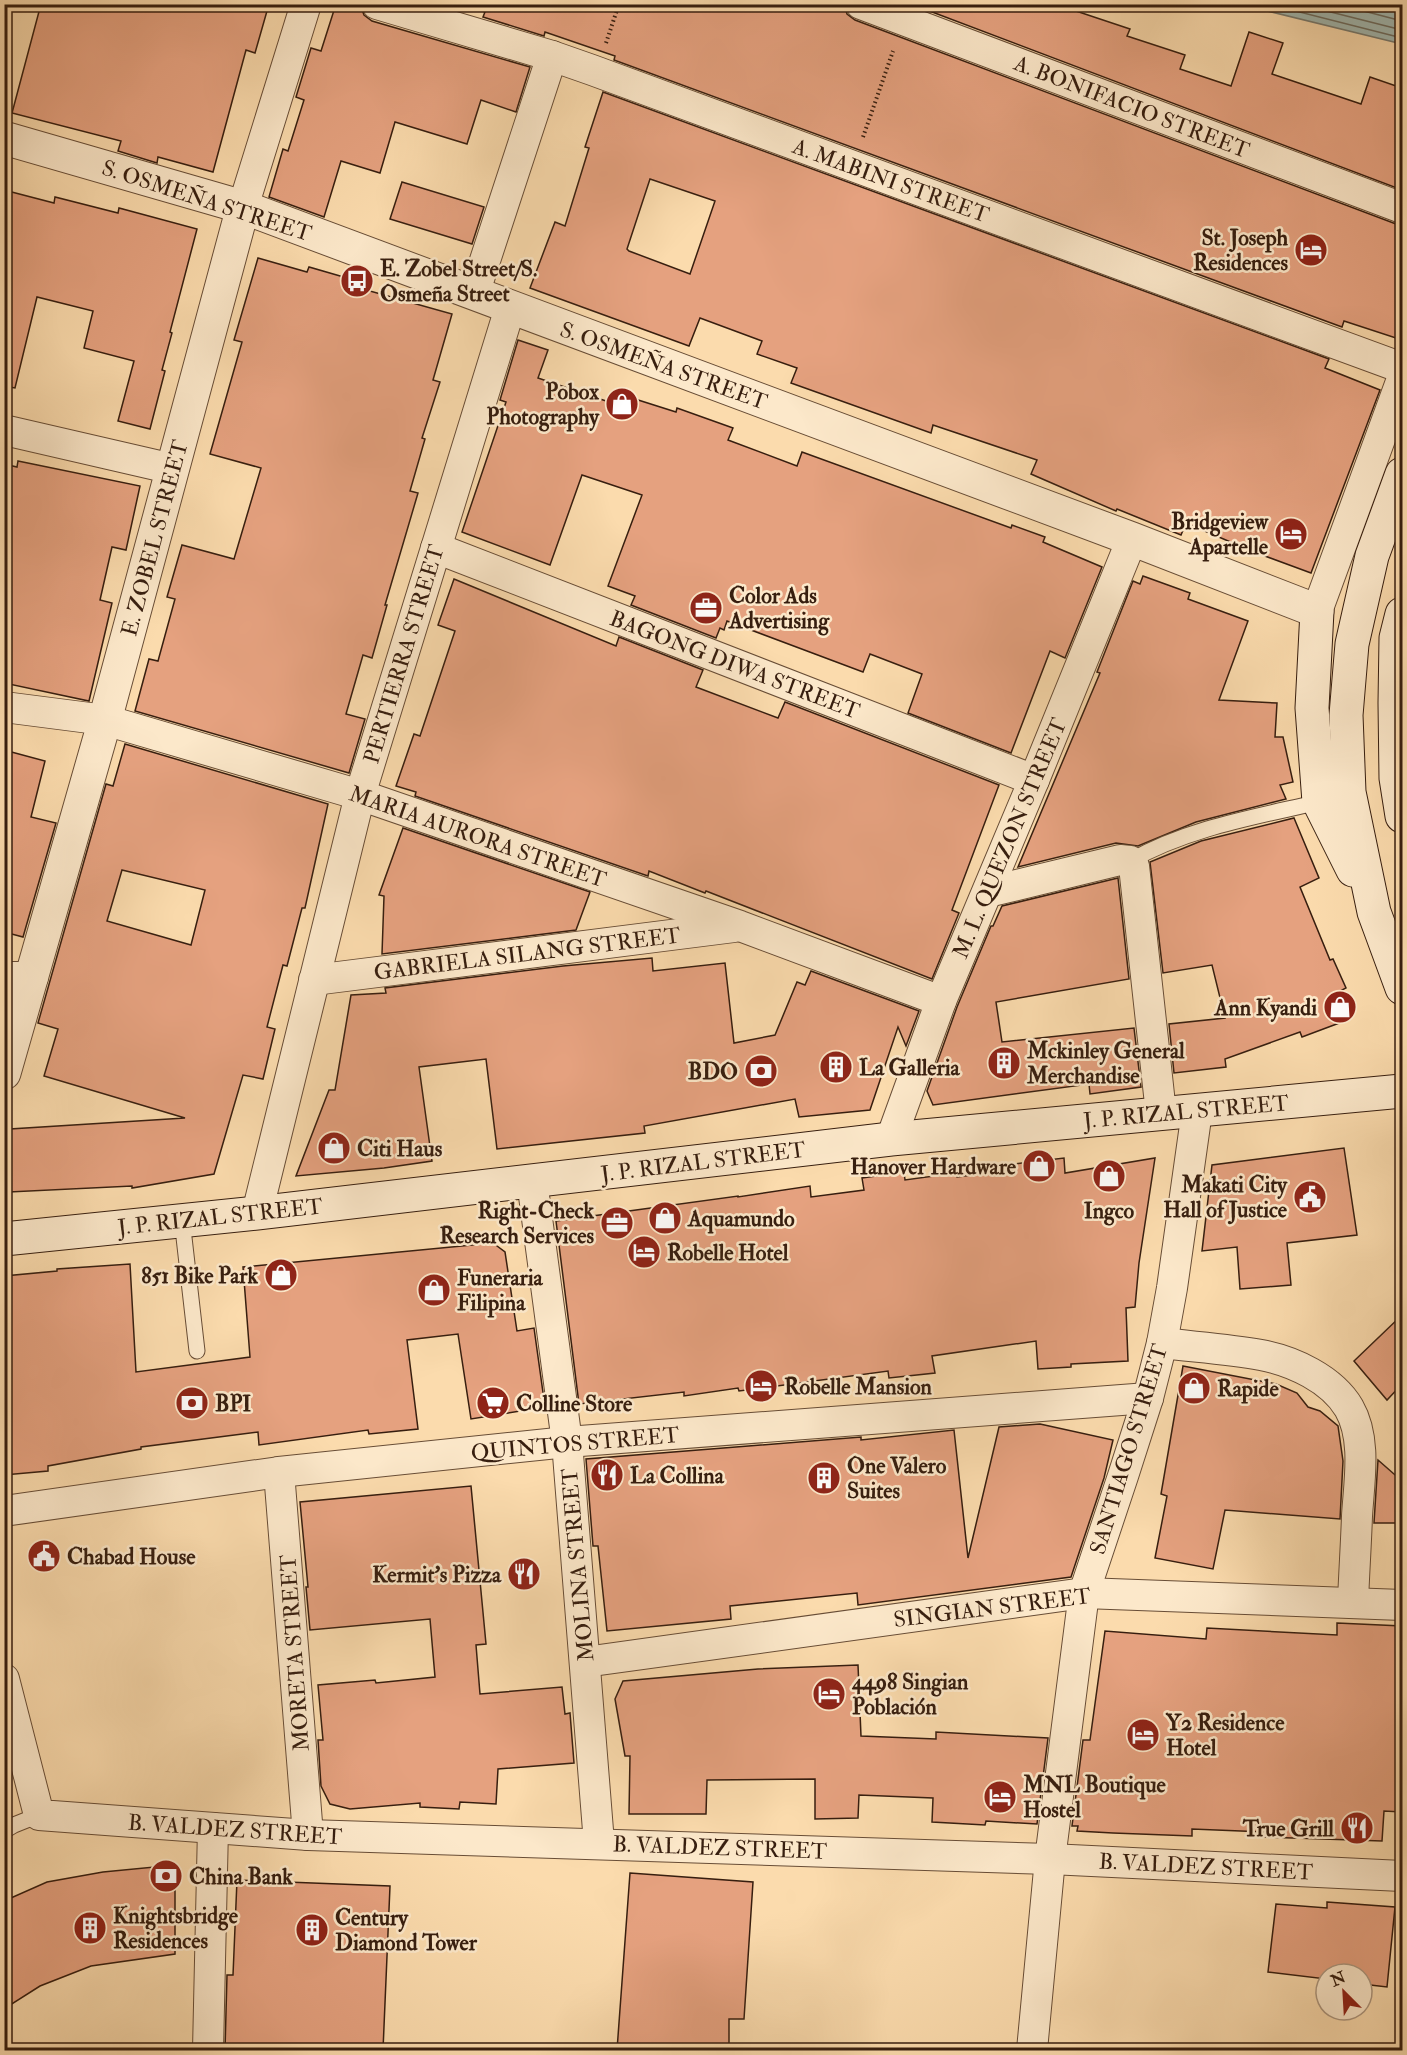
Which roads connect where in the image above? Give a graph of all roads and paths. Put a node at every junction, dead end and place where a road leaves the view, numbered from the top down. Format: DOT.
graph roads {
  1 [pos="306,4"];
  2 [pos="377,4"];
  3 [pos="861,4"];
  4 [pos="903,21"];
  5 [pos="552,56"];
  6 [pos="4,138"];
  7 [pos="853,166"];
  8 [pos="243,207"];
  9 [pos="1402,208"];
  10 [pos="474,294"];
  11 [pos="510,308"];
  12 [pos="1402,368"];
  13 [pos="1402,379"];
  14 [pos="4,430"];
  15 [pos="173,469"];
  16 [pos="1402,474"];
  17 [pos="1132,539"];
  18 [pos="436,548"];
  19 [pos="1317,611"];
  20 [pos="1402,614"];
  21 [pos="4,707"];
  22 [pos="105,720"];
  23 [pos="1034,780"];
  24 [pos="360,795"];
  25 [pos="1334,797"];
  26 [pos="1402,816"];
  27 [pos="1130,861"];
  28 [pos="988,892"];
  29 [pos="740,926"];
  30 [pos="19,977"];
  31 [pos="314,980"];
  32 [pos="1402,988"];
  33 [pos="941,1000"];
  34 [pos="4,1073"];
  35 [pos="1402,1091"];
  36 [pos="1197,1111"];
  37 [pos="1161,1113"];
  38 [pos="891,1139"];
  39 [pos="532,1181"];
  40 [pos="257,1213"];
  41 [pos="182,1220"];
  42 [pos="4,1239"];
  43 [pos="1162,1343"];
  44 [pos="197,1351"];
  45 [pos="1148,1398"];
  46 [pos="567,1443"];
  47 [pos="279,1472"];
  48 [pos="4,1511"];
  49 [pos="1084,1593"];
  50 [pos="1353,1602"];
  51 [pos="1402,1605"];
  52 [pos="585,1662"];
  53 [pos="4,1679"];
  54 [pos="39,1815"];
  55 [pos="213,1828"];
  56 [pos="4,1831"];
  57 [pos="308,1835"];
  58 [pos="599,1843"];
  59 [pos="1050,1858"];
  60 [pos="1402,1876"];
  61 [pos="208,2050"];
  62 [pos="1032,2050"];
  1 -- 8 [label="street, E. ZOBEL STREET"];
  2 -- 5 [label="street, A. MABINI STREET"];
  3 -- 4 [label="street, A. BONIFACIO STREET"];
  4 -- 7 [label="path"];
  4 -- 9 [label="street, A. BONIFACIO STREET"];
  5 -- 7 [label="street, A. MABINI STREET"];
  5 -- 10 [label="street"];
  6 -- 8 [label="main road, S. OSMEÑA STREET"];
  7 -- 12 [label="street, A. MABINI STREET"];
  8 -- 10 [label="main road, S. OSMEÑA STREET"];
  8 -- 15 [label="main road, E. ZOBEL STREET"];
  10 -- 11 [label="main road, S. OSMEÑA STREET"];
  11 -- 17 [label="main road, S. OSMEÑA STREET"];
  11 -- 18 [label="street, PERTIERRA STREET"];
  13 -- 19 [label="street"];
  14 -- 15 [label="street"];
  15 -- 22 [label="main road, E. ZOBEL STREET"];
  16 -- 25 [label="main road"];
  17 -- 19 [label="main road, S. OSMEÑA STREET"];
  17 -- 23 [label="street, M. L. QUEZON STREET"];
  18 -- 23 [label="street, BAGONG DIWA STREET"];
  18 -- 24 [label="street, PERTIERRA STREET"];
  19 -- 25 [label="main road"];
  20 -- 26 [label="main road"];
  21 -- 22 [label="street, MARIA AURORA STREET"];
  22 -- 24 [label="street, MARIA AURORA STREET"];
  22 -- 30 [label="main road, E. ZOBEL STREET"];
  23 -- 28 [label="street, M. L. QUEZON STREET"];
  24 -- 29 [label="street, MARIA AURORA STREET"];
  24 -- 31 [label="street, PERTIERRA STREET"];
  25 -- 27 [label="lane"];
  25 -- 32 [label="main road"];
  27 -- 28 [label="street"];
  27 -- 37 [label="street"];
  28 -- 33 [label="street, M. L. QUEZON STREET"];
  29 -- 31 [label="street, GABRIELA SILANG STREET"];
  29 -- 33 [label="street, MARIA AURORA STREET"];
  30 -- 34 [label="main road, E. ZOBEL STREET"];
  31 -- 40 [label="street, PERTIERRA STREET"];
  33 -- 38 [label="street, M. L. QUEZON STREET"];
  35 -- 36 [label="main road, J. P. RIZAL STREET"];
  36 -- 37 [label="main road, J. P. RIZAL STREET"];
  36 -- 43 [label="street, SANTIAGO STREET"];
  37 -- 38 [label="main road, J. P. RIZAL STREET"];
  38 -- 39 [label="main road, J. P. RIZAL STREET"];
  39 -- 40 [label="main road, J. P. RIZAL STREET"];
  39 -- 46 [label="street, MOLINA STREET"];
  40 -- 41 [label="main road, J. P. RIZAL STREET"];
  41 -- 42 [label="main road, J. P. RIZAL STREET"];
  41 -- 44 [label="lane"];
  43 -- 45 [label="street, SANTIAGO STREET"];
  43 -- 50 [label="street"];
  45 -- 46 [label="street, QUINTOS STREET"];
  45 -- 49 [label="street, SANTIAGO STREET"];
  46 -- 47 [label="street, QUINTOS STREET"];
  46 -- 52 [label="street, MOLINA STREET"];
  47 -- 48 [label="street, QUINTOS STREET"];
  47 -- 57 [label="street, MORETA STREET"];
  49 -- 50 [label="street, SINGIAN STREET"];
  49 -- 52 [label="street, SINGIAN STREET"];
  49 -- 59 [label="street, SANTIAGO STREET"];
  50 -- 51 [label="street, SINGIAN STREET"];
  52 -- 58 [label="street, MOLINA STREET"];
  53 -- 54 [label="street"];
  54 -- 55 [label="street, B. VALDEZ STREET"];
  54 -- 56 [label="lane"];
  55 -- 57 [label="street, B. VALDEZ STREET"];
  55 -- 61 [label="street"];
  57 -- 58 [label="street, B. VALDEZ STREET"];
  58 -- 59 [label="street, B. VALDEZ STREET"];
  59 -- 60 [label="street, B. VALDEZ STREET"];
  59 -- 62 [label="street, SANTIAGO STREET"];
}
